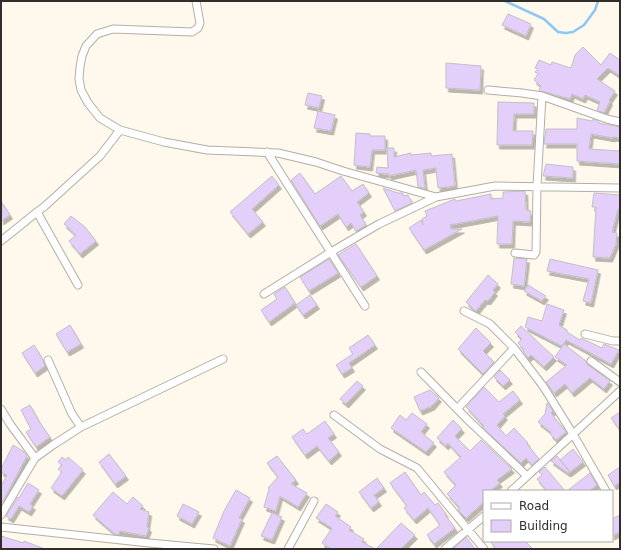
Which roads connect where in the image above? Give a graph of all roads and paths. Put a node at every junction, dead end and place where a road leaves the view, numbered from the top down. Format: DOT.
graph roads {
  1 [pos="196,1"];
  2 [pos="488,90"];
  3 [pos="542,96"];
  4 [pos="620,122"];
  5 [pos="120,130"];
  6 [pos="267,152"];
  7 [pos="537,186"];
  8 [pos="620,188"];
  9 [pos="436,197"];
  10 [pos="36,212"];
  11 [pos="1,241"];
  12 [pos="331,252"];
  13 [pos="515,253"];
  14 [pos="78,285"];
  15 [pos="264,294"];
  16 [pos="365,306"];
  17 [pos="464,311"];
  18 [pos="585,334"];
  19 [pos="620,341"];
  20 [pos="514,348"];
  21 [pos="223,359"];
  22 [pos="48,360"];
  23 [pos="591,361"];
  24 [pos="421,372"];
  25 [pos="620,382"];
  26 [pos="620,391"];
  27 [pos="1,409"];
  28 [pos="457,409"];
  29 [pos="334,415"];
  30 [pos="80,427"];
  31 [pos="574,434"];
  32 [pos="35,458"];
  33 [pos="527,476"];
  34 [pos="511,490"];
  35 [pos="605,490"];
  36 [pos="314,500"];
  37 [pos="1,515"];
  38 [pos="483,517"];
  39 [pos="1,527"];
  40 [pos="469,529"];
  41 [pos="214,549"];
  42 [pos="288,549"];
  43 [pos="445,549"];
  44 [pos="484,549"];
  1 -- 5 [label="street"];
  2 -- 3 [label="street"];
  3 -- 4 [label="street"];
  3 -- 7 [label="street"];
  5 -- 6 [label="street"];
  5 -- 10 [label="street"];
  6 -- 9 [label="street"];
  6 -- 12 [label="street"];
  7 -- 8 [label="street"];
  7 -- 9 [label="street"];
  7 -- 13 [label="street"];
  9 -- 12 [label="street"];
  10 -- 11 [label="street"];
  10 -- 14 [label="street"];
  12 -- 15 [label="street"];
  12 -- 16 [label="street"];
  17 -- 20 [label="street"];
  18 -- 19 [label="street"];
  20 -- 28 [label="street"];
  20 -- 31 [label="street"];
  21 -- 30 [label="street"];
  22 -- 30 [label="street"];
  23 -- 25 [label="street"];
  24 -- 28 [label="street"];
  26 -- 31 [label="street"];
  27 -- 32 [label="street"];
  28 -- 33 [label="street"];
  29 -- 40 [label="street"];
  30 -- 32 [label="street"];
  31 -- 33 [label="street"];
  31 -- 35 [label="street"];
  32 -- 37 [label="street"];
  33 -- 34 [label="street"];
  36 -- 42 [label="street"];
  38 -- 40 [label="street"];
  39 -- 41 [label="street"];
  40 -- 43 [label="street"];
  40 -- 44 [label="street"];
}
